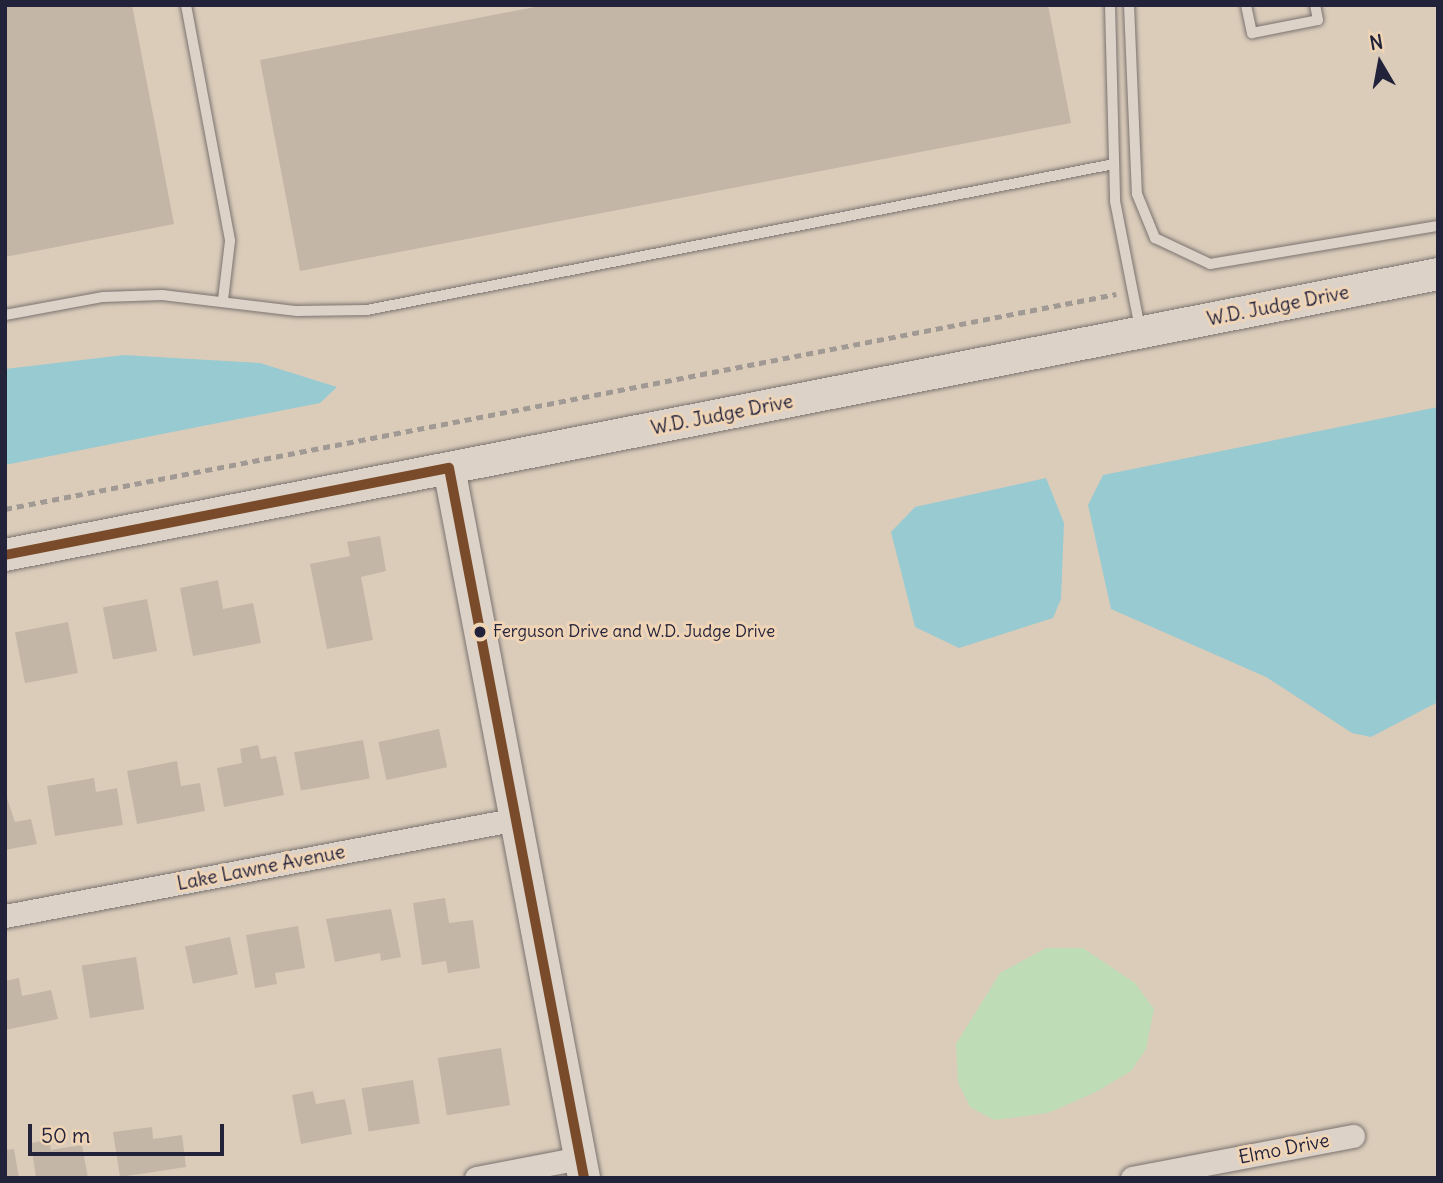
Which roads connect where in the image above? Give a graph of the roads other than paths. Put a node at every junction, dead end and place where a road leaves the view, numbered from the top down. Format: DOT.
graph roads {
  1 [pos="186,5"];
  2 [pos="1110,5"];
  3 [pos="1129,5"];
  4 [pos="1246,5"];
  5 [pos="1315,5"];
  6 [pos="1114,164"];
  7 [pos="1438,226"];
  8 [pos="1438,274"];
  9 [pos="223,300"];
  10 [pos="5,315"];
  11 [pos="1140,333"];
  12 [pos="449,468"];
  13 [pos="5,555"];
  14 [pos="517,819"];
  15 [pos="5,916"];
  16 [pos="1353,1136"];
  17 [pos="582,1168"];
  18 [pos="1228,1169"];
  19 [pos="477,1178"];
  20 [pos="1132,1178"];
  1 -- 9 [label="lane"];
  2 -- 6 [label="lane"];
  3 -- 7 [label="lane"];
  4 -- 5 [label="lane"];
  6 -- 9 [label="lane"];
  6 -- 11 [label="lane"];
  8 -- 11 [label="street, W.D. Judge Drive"];
  9 -- 10 [label="lane"];
  11 -- 12 [label="street, W.D. Judge Drive"];
  12 -- 13 [label="street, W.D. Judge Drive"];
  12 -- 14 [label="street"];
  14 -- 15 [label="street, Lake Lawne Avenue"];
  14 -- 17 [label="street"];
  16 -- 18 [label="street, Elmo Drive"];
  17 -- 19 [label="street"];
  18 -- 20 [label="street, Elmo Drive"];
}
